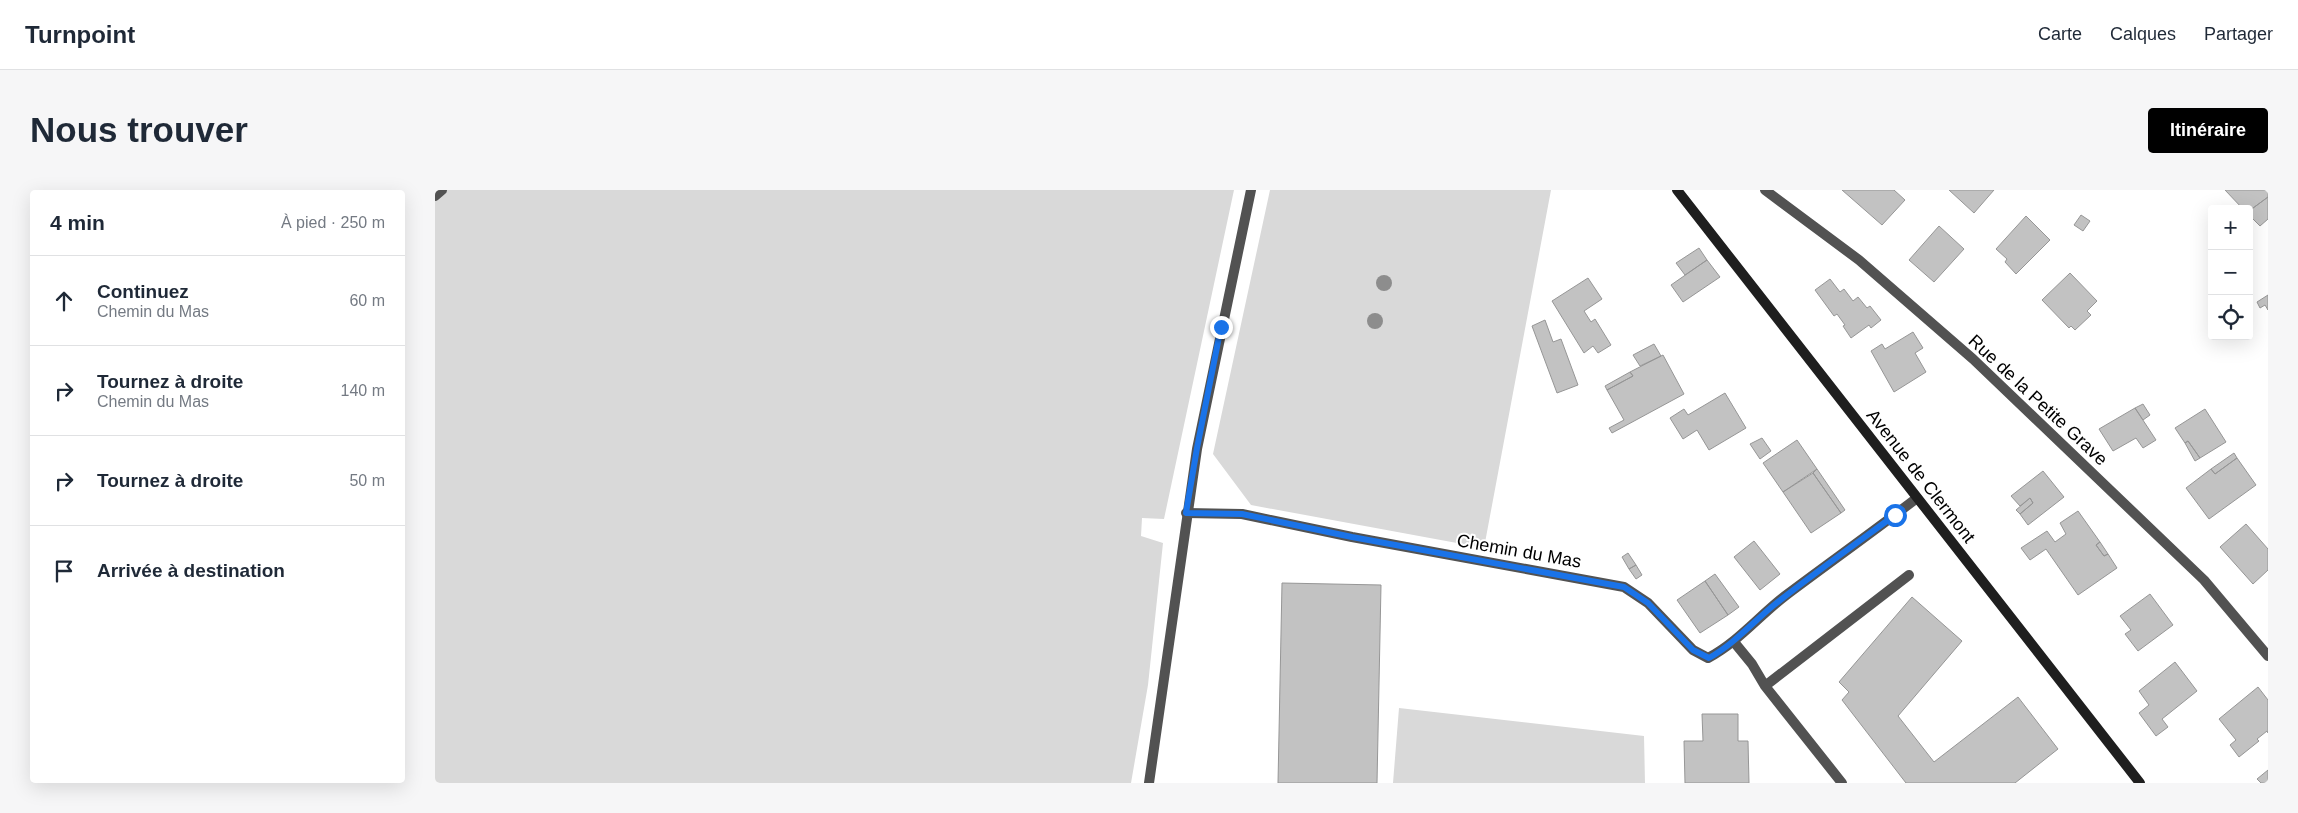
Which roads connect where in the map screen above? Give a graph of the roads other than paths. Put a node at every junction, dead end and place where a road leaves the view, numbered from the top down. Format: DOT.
graph roads {
  1 [pos="442,190"];
  2 [pos="1251,190"];
  3 [pos="1677,190"];
  4 [pos="1765,190"];
  5 [pos="435,196"];
  6 [pos="1917,498"];
  7 [pos="1186,513"];
  8 [pos="1909,576"];
  9 [pos="1734,642"];
  10 [pos="2268,656"];
  11 [pos="1765,686"];
  12 [pos="1149,783"];
  13 [pos="1842,783"];
  14 [pos="2140,783"];
  1 -- 5 [label="street"];
  2 -- 7 [label="street"];
  3 -- 6 [label="main road, Avenue de Clermont"];
  4 -- 10 [label="street, Rue de la Petite Grave"];
  6 -- 9 [label="street, Chemin du Mas"];
  6 -- 14 [label="main road, Avenue de Clermont"];
  7 -- 9 [label="street, Chemin du Mas"];
  7 -- 12 [label="street"];
  8 -- 11 [label="street"];
  9 -- 11 [label="street"];
  11 -- 13 [label="street"];
}
